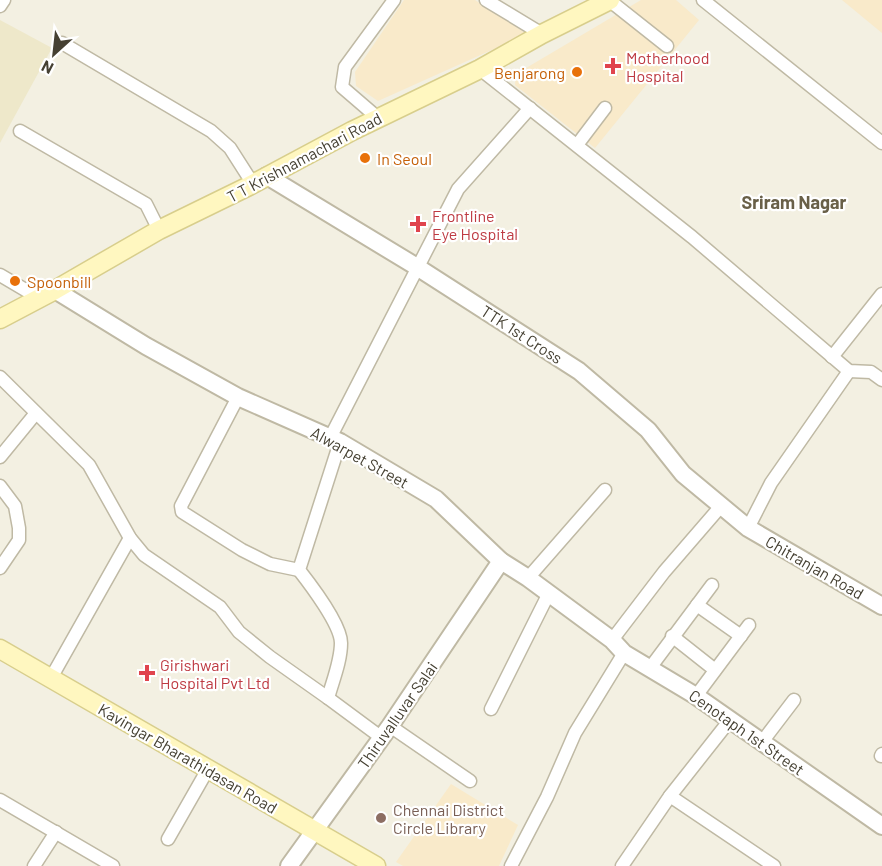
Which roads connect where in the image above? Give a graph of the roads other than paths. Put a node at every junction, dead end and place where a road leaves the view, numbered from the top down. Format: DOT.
graph roads {
  1 [pos="4,0"];
  2 [pos="394,0"];
  3 [pos="486,0"];
  4 [pos="610,0"];
  5 [pos="703,0"];
  6 [pos="0,6"];
  7 [pos="542,33"];
  8 [pos="62,43"];
  9 [pos="667,46"];
  10 [pos="480,69"];
  11 [pos="530,108"];
  12 [pos="605,108"];
  13 [pos="378,118"];
  14 [pos="20,131"];
  15 [pos="882,143"];
  16 [pos="577,145"];
  17 [pos="260,180"];
  18 [pos="159,230"];
  19 [pos="417,267"];
  20 [pos="0,275"];
  21 [pos="47,294"];
  22 [pos="882,294"];
  23 [pos="0,319"];
  24 [pos="832,357"];
  25 [pos="849,371"];
  26 [pos="0,377"];
  27 [pos="882,380"];
  28 [pos="238,397"];
  29 [pos="36,413"];
  30 [pos="335,440"];
  31 [pos="0,458"];
  32 [pos="0,486"];
  33 [pos="605,490"];
  34 [pos="721,506"];
  35 [pos="748,528"];
  36 [pos="130,538"];
  37 [pos="501,561"];
  38 [pos="0,568"];
  39 [pos="299,570"];
  40 [pos="528,578"];
  41 [pos="712,585"];
  42 [pos="549,593"];
  43 [pos="697,605"];
  44 [pos="882,606"];
  45 [pos="672,636"];
  46 [pos="612,640"];
  47 [pos="0,649"];
  48 [pos="624,653"];
  49 [pos="650,668"];
  50 [pos="715,670"];
  51 [pos="51,678"];
  52 [pos="696,696"];
  53 [pos="328,698"];
  54 [pos="794,700"];
  55 [pos="491,709"];
  56 [pos="730,720"];
  57 [pos="386,732"];
  58 [pos="762,741"];
  59 [pos="208,770"];
  60 [pos="470,781"];
  61 [pos="670,796"];
  62 [pos="0,800"];
  63 [pos="882,826"];
  64 [pos="56,832"];
  65 [pos="315,832"];
  66 [pos="168,839"];
  67 [pos="34,866"];
  68 [pos="114,866"];
  69 [pos="289,866"];
  70 [pos="376,866"];
  71 [pos="511,866"];
  72 [pos="622,866"];
  73 [pos="774,866"];
  1 -- 6 [label="street"];
  2 -- 13 [label="street"];
  3 -- 7 [label="street"];
  4 -- 7 [label="main road, T T Krishnamachari Road"];
  4 -- 9 [label="street"];
  5 -- 15 [label="street"];
  7 -- 10 [label="main road, T T Krishnamachari Road"];
  8 -- 17 [label="street"];
  10 -- 11 [label="street"];
  10 -- 13 [label="main road, T T Krishnamachari Road"];
  11 -- 16 [label="street"];
  11 -- 19 [label="street"];
  12 -- 16 [label="street"];
  13 -- 17 [label="main road, T T Krishnamachari Road"];
  14 -- 18 [label="street"];
  16 -- 24 [label="street"];
  17 -- 18 [label="main road, T T Krishnamachari Road"];
  17 -- 19 [label="street, TTK 1st Cross"];
  18 -- 21 [label="main road, T T Krishnamachari Road"];
  19 -- 30 [label="street"];
  19 -- 34 [label="street, TTK 1st Cross"];
  20 -- 21 [label="street"];
  21 -- 23 [label="main road, T T Krishnamachari Road"];
  21 -- 28 [label="street, Alwarpet Street"];
  22 -- 24 [label="street"];
  24 -- 25 [label="street"];
  25 -- 27 [label="street"];
  25 -- 35 [label="street"];
  26 -- 29 [label="street"];
  28 -- 30 [label="street, Alwarpet Street"];
  28 -- 39 [label="street"];
  29 -- 31 [label="street"];
  29 -- 36 [label="street"];
  30 -- 37 [label="street, Alwarpet Street"];
  30 -- 39 [label="street"];
  32 -- 38 [label="street"];
  33 -- 40 [label="street"];
  34 -- 35 [label="street, TTK 1st Cross"];
  34 -- 46 [label="street"];
  35 -- 44 [label="street, Chitranjan Road"];
  36 -- 51 [label="street"];
  36 -- 53 [label="street"];
  37 -- 40 [label="street, Alwarpet Street"];
  37 -- 57 [label="street, Thiruvalluvar Salai"];
  39 -- 53 [label="street"];
  40 -- 42 [label="street, Alwarpet Street"];
  41 -- 43 [label="street"];
  42 -- 46 [label="street, Alwarpet Street"];
  42 -- 55 [label="street"];
  43 -- 45 [label="street"];
  43 -- 50 [label="street"];
  45 -- 49 [label="street"];
  45 -- 50 [label="street"];
  46 -- 48 [label="street, Cenotaph 1st Street"];
  47 -- 51 [label="main road, Kavingar Bharathidasan Road"];
  48 -- 49 [label="street, Cenotaph 1st Street"];
  48 -- 71 [label="street"];
  49 -- 52 [label="street, Cenotaph 1st Street"];
  50 -- 52 [label="street"];
  51 -- 59 [label="main road, Kavingar Bharathidasan Road"];
  52 -- 56 [label="street, Cenotaph 1st Street"];
  53 -- 57 [label="street"];
  54 -- 58 [label="street"];
  56 -- 58 [label="street, Cenotaph 1st Street"];
  56 -- 61 [label="street"];
  57 -- 60 [label="street"];
  57 -- 65 [label="street, Thiruvalluvar Salai"];
  58 -- 63 [label="street, Cenotaph 1st Street"];
  59 -- 65 [label="main road, Kavingar Bharathidasan Road"];
  59 -- 66 [label="street"];
  61 -- 72 [label="street"];
  61 -- 73 [label="street"];
  62 -- 64 [label="street"];
  64 -- 67 [label="street"];
  64 -- 68 [label="street"];
  65 -- 69 [label="street, Thiruvalluvar Salai"];
  65 -- 70 [label="main road, Kavingar Bharathidasan Road"];
}
